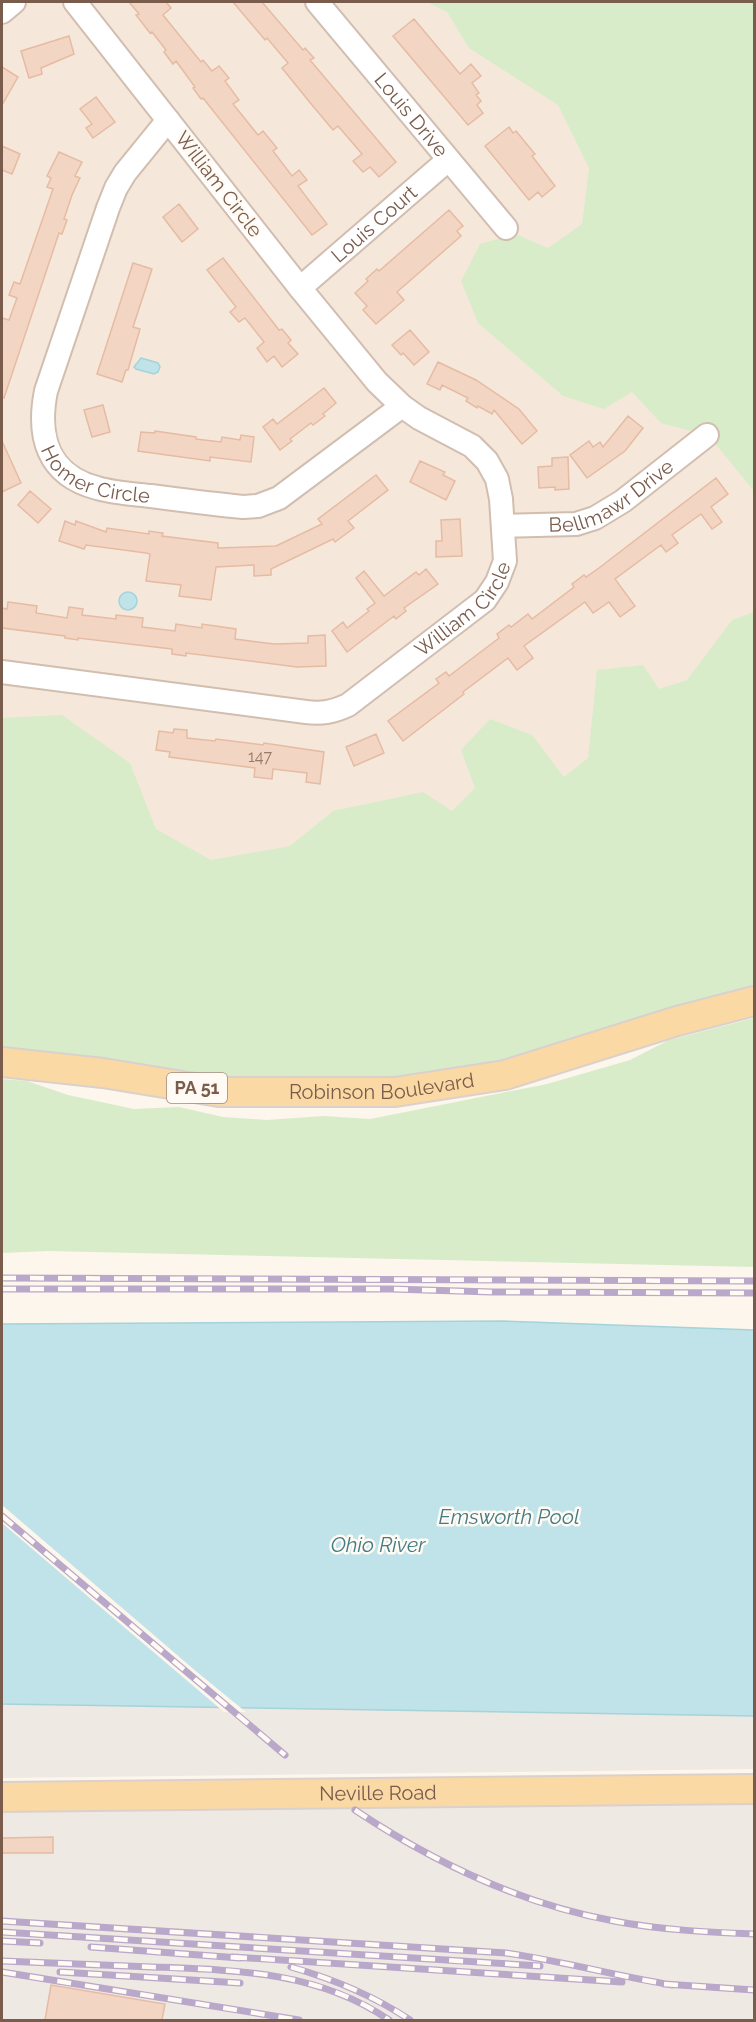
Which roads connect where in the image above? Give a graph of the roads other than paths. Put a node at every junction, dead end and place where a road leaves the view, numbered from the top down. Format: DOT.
graph roads {
  1 [pos="14,2"];
  2 [pos="75,2"];
  3 [pos="317,2"];
  4 [pos="2,12"];
  5 [pos="168,120"];
  6 [pos="448,160"];
  7 [pos="506,228"];
  8 [pos="300,288"];
  9 [pos="402,406"];
  10 [pos="707,435"];
  11 [pos="503,526"];
  12 [pos="2,672"];
  13 [pos="754,1001"];
  14 [pos="2,1062"];
  15 [pos="754,1769"];
  16 [pos="2,1778"];
  17 [pos="754,1789"];
  18 [pos="2,1797"];
  1 -- 4 [label="street"];
  2 -- 5 [label="street, William Circle"];
  3 -- 6 [label="street, Louis Drive"];
  5 -- 8 [label="street, William Circle"];
  5 -- 9 [label="street, Homer Circle"];
  6 -- 7 [label="street, Louis Drive"];
  6 -- 8 [label="street, Louis Court"];
  8 -- 9 [label="street, William Circle"];
  9 -- 11 [label="street, William Circle"];
  10 -- 11 [label="street, Bellmawr Drive"];
  11 -- 12 [label="street, William Circle"];
  13 -- 14 [label="main road, Robinson Boulevard / PA 51"];
  15 -- 16 [label="main road, Neville Road"];
  17 -- 18 [label="main road, Neville Road"];
}
